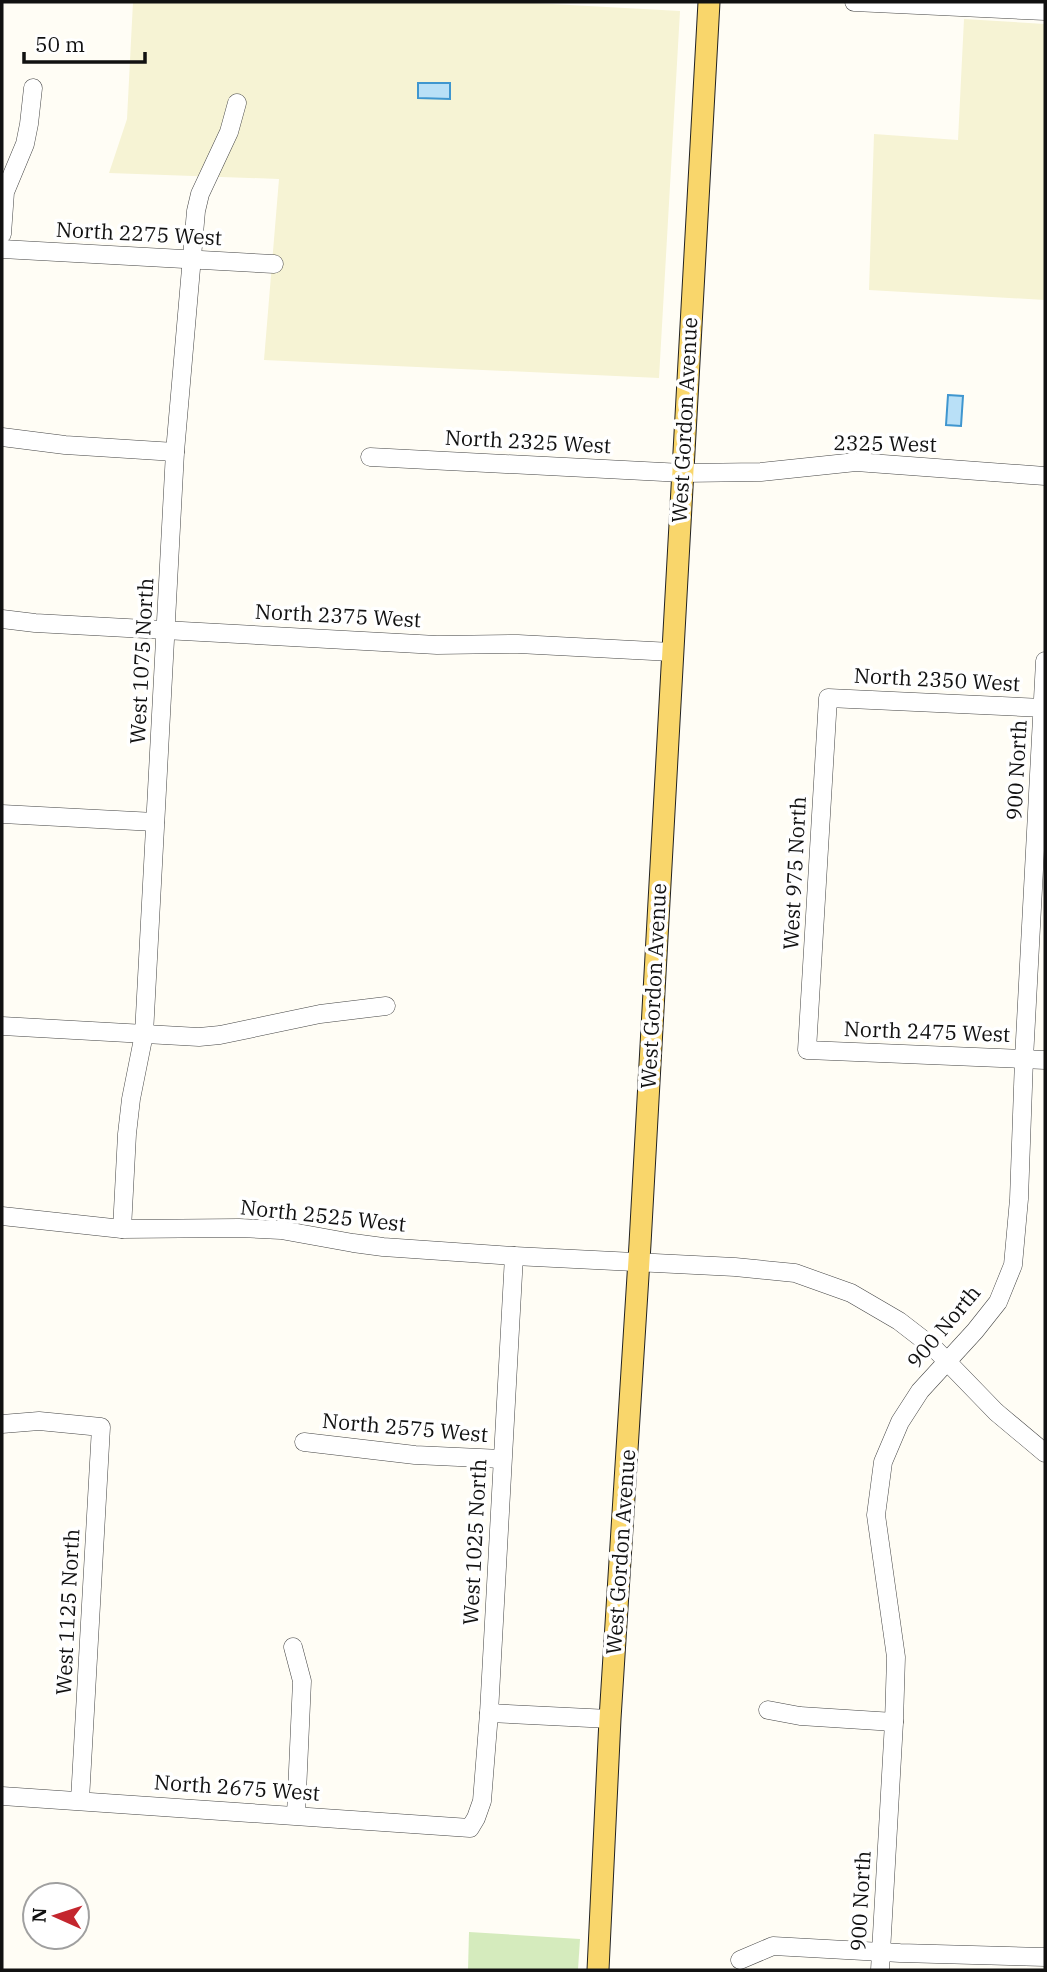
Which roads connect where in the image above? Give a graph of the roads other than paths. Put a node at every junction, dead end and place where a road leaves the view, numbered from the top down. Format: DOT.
graph roads {
  1 [pos="709,2"];
  2 [pos="854,2"];
  3 [pos="1045,11"];
  4 [pos="33,88"];
  5 [pos="237,103"];
  6 [pos="2,234"];
  7 [pos="2,249"];
  8 [pos="191,259"];
  9 [pos="274,264"];
  10 [pos="2,437"];
  11 [pos="175,452"];
  12 [pos="370,457"];
  13 [pos="682,472"];
  14 [pos="1045,476"];
  15 [pos="2,619"];
  16 [pos="167,629"];
  17 [pos="672,652"];
  18 [pos="1045,661"];
  19 [pos="828,698"];
  20 [pos="1043,708"];
  21 [pos="2,814"];
  22 [pos="155,822"];
  23 [pos="386,1006"];
  24 [pos="2,1026"];
  25 [pos="144,1034"];
  26 [pos="807,1050"];
  27 [pos="1024,1059"];
  28 [pos="1045,1060"];
  29 [pos="2,1216"];
  30 [pos="122,1229"];
  31 [pos="514,1256"];
  32 [pos="638,1263"];
  33 [pos="947,1360"];
  34 [pos="2,1424"];
  35 [pos="304,1442"];
  36 [pos="1045,1453"];
  37 [pos="502,1459"];
  38 [pos="293,1647"];
  39 [pos="768,1710"];
  40 [pos="489,1713"];
  41 [pos="610,1719"];
  42 [pos="894,1722"];
  43 [pos="2,1796"];
  44 [pos="80,1800"];
  45 [pos="296,1815"];
  46 [pos="470,1828"];
  47 [pos="881,1952"];
  48 [pos="1045,1957"];
  49 [pos="740,1960"];
  50 [pos="598,1970"];
  51 [pos="880,1970"];
  1 -- 13 [label="main road, West Gordon Avenue"];
  2 -- 3 [label="street"];
  4 -- 6 [label="street"];
  5 -- 8 [label="street, West 1075 North"];
  7 -- 8 [label="street, North 2275 West"];
  8 -- 9 [label="street, North 2275 West"];
  8 -- 11 [label="street, West 1075 North"];
  10 -- 11 [label="street"];
  11 -- 16 [label="street, West 1075 North"];
  12 -- 13 [label="street, North 2325 West"];
  13 -- 14 [label="street, 2325 West"];
  13 -- 17 [label="main road, West Gordon Avenue"];
  15 -- 16 [label="street, North 2375 West"];
  16 -- 17 [label="street, North 2375 West"];
  16 -- 22 [label="street, West 1075 North"];
  17 -- 32 [label="main road, West Gordon Avenue"];
  18 -- 20 [label="street, 900 North"];
  19 -- 20 [label="street, North 2350 West"];
  19 -- 26 [label="street, West 975 North"];
  20 -- 27 [label="street, 900 North"];
  21 -- 22 [label="street"];
  22 -- 25 [label="street, West 1075 North"];
  23 -- 25 [label="street"];
  24 -- 25 [label="street"];
  25 -- 30 [label="street, West 1075 North"];
  26 -- 27 [label="street, North 2475 West"];
  27 -- 28 [label="street, North 2475 West"];
  27 -- 33 [label="street, 900 North"];
  29 -- 30 [label="street, North 2525 West"];
  30 -- 31 [label="street, North 2525 West"];
  31 -- 32 [label="street, North 2525 West"];
  31 -- 37 [label="street, West 1025 North"];
  32 -- 33 [label="street, North 2525 West"];
  32 -- 41 [label="main road, West Gordon Avenue"];
  33 -- 36 [label="street, North 2525 West"];
  33 -- 42 [label="street, 900 North"];
  34 -- 44 [label="street, West 1125 North"];
  35 -- 37 [label="street, North 2575 West"];
  37 -- 40 [label="street, West 1025 North"];
  38 -- 45 [label="street"];
  39 -- 42 [label="street"];
  40 -- 41 [label="street"];
  40 -- 46 [label="street, West 1025 North"];
  41 -- 50 [label="main road, West Gordon Avenue"];
  42 -- 47 [label="street, 900 North"];
  43 -- 44 [label="street, North 2675 West"];
  44 -- 45 [label="street, North 2675 West"];
  45 -- 46 [label="street, North 2675 West"];
  47 -- 48 [label="street"];
  47 -- 49 [label="street"];
  47 -- 51 [label="street, 900 North"];
}
